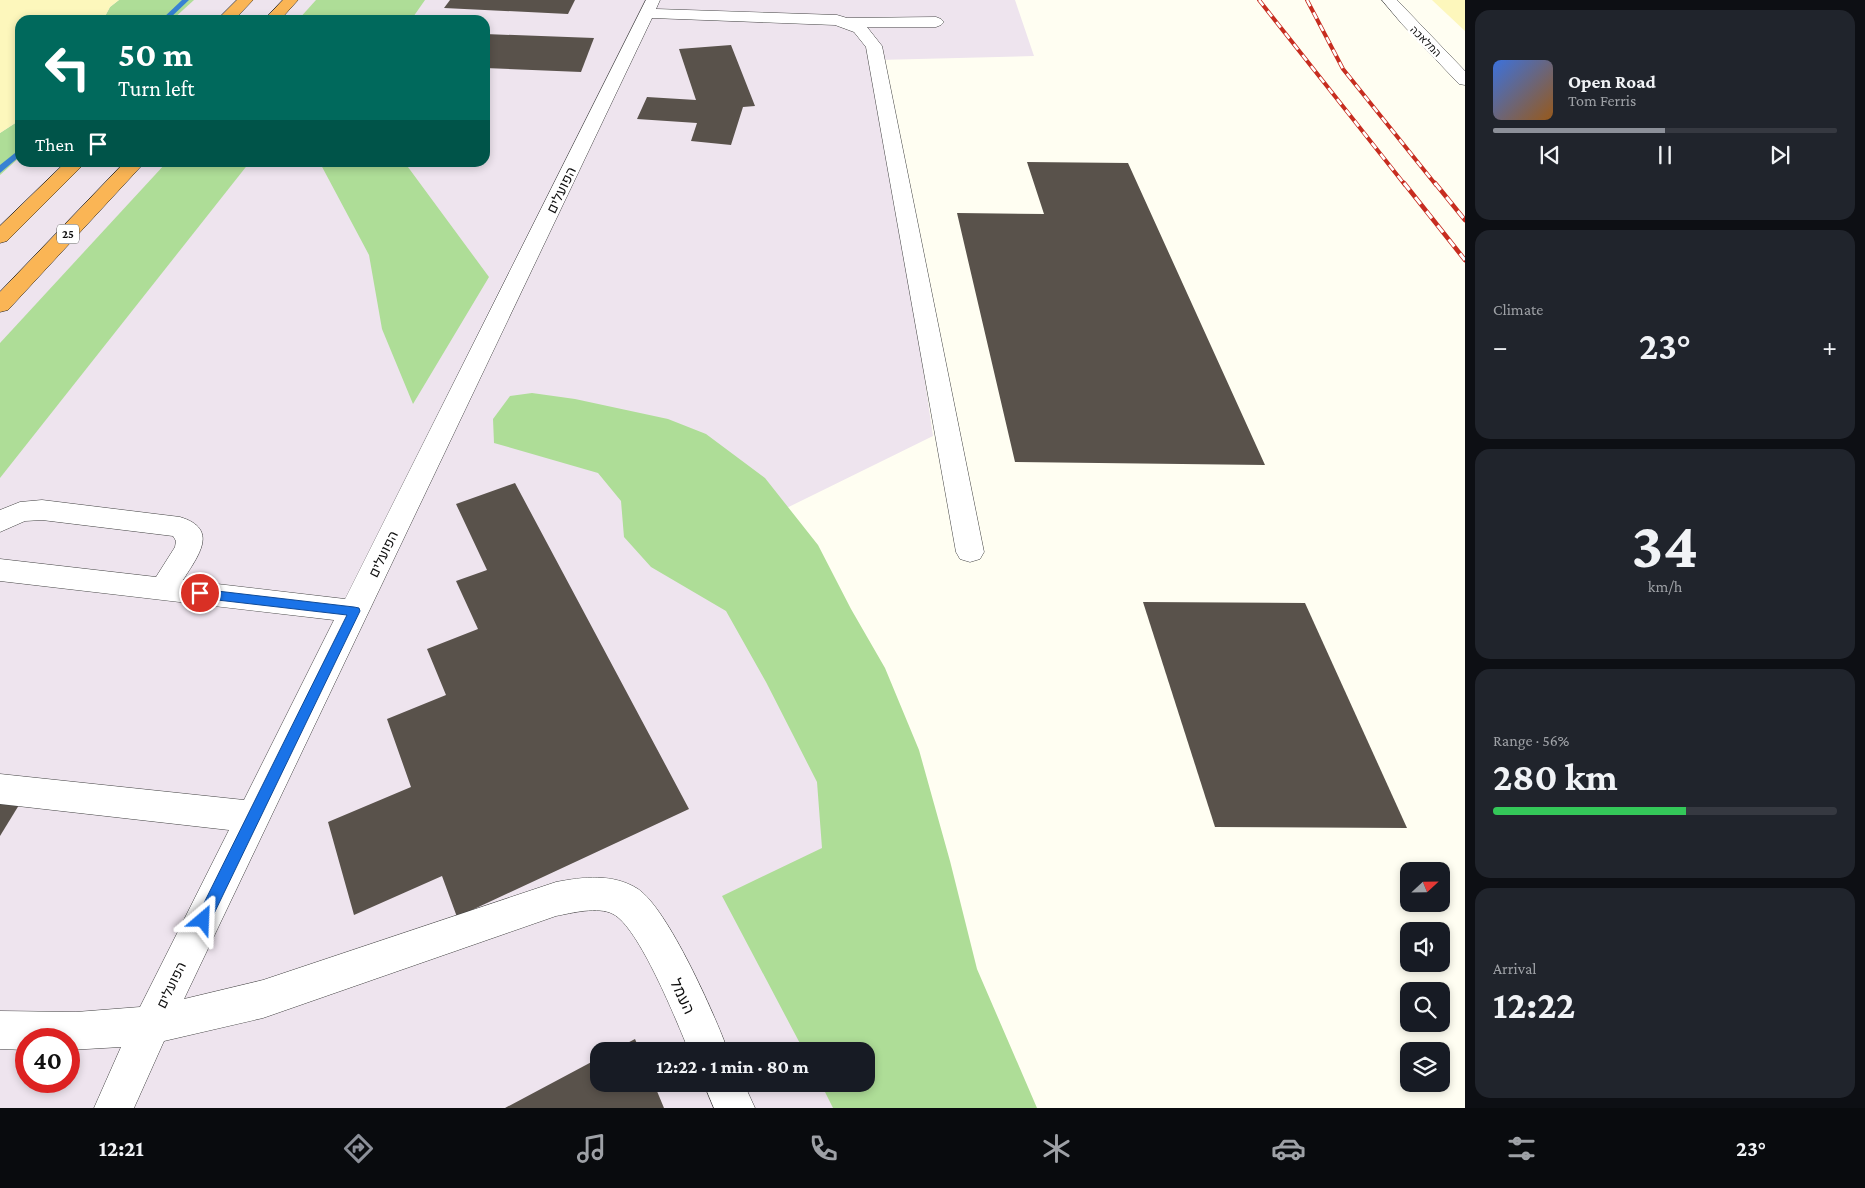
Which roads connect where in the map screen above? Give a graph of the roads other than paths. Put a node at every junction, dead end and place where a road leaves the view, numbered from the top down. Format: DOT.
graph roads {
  1 [pos="246,0"];
  2 [pos="291,0"];
  3 [pos="1389,0"];
  4 [pos="650,7"];
  5 [pos="230,15"];
  6 [pos="277,15"];
  7 [pos="936,22"];
  8 [pos="847,23"];
  9 [pos="1465,80"];
  10 [pos="73,167"];
  11 [pos="131,167"];
  12 [pos="0,237"];
  13 [pos="0,305"];
  14 [pos="0,522"];
  15 [pos="970,552"];
  16 [pos="0,570"];
  17 [pos="163,589"];
  18 [pos="354,611"];
  19 [pos="0,789"];
  20 [pos="255,816"];
  21 [pos="152,1024"];
  22 [pos="0,1030"];
  23 [pos="705,1042"];
  24 [pos="728,1092"];
  25 [pos="114,1108"];
  26 [pos="735,1108"];
  1 -- 5 [label="highway"];
  2 -- 6 [label="highway"];
  3 -- 9 [label="street, המלאכה"];
  4 -- 8 [label="street"];
  4 -- 18 [label="street, הפועלים"];
  7 -- 8 [label="street"];
  8 -- 15 [label="street"];
  10 -- 12 [label="highway"];
  11 -- 13 [label="highway, 25"];
  14 -- 17 [label="street"];
  16 -- 17 [label="street"];
  17 -- 18 [label="street"];
  18 -- 20 [label="street, הפועלים"];
  19 -- 20 [label="street"];
  20 -- 21 [label="street, הפועלים"];
  21 -- 22 [label="street, העמל"];
  21 -- 23 [label="street, העמל"];
  21 -- 25 [label="street, הפועלים"];
  24 -- 26 [label="street"];
}
